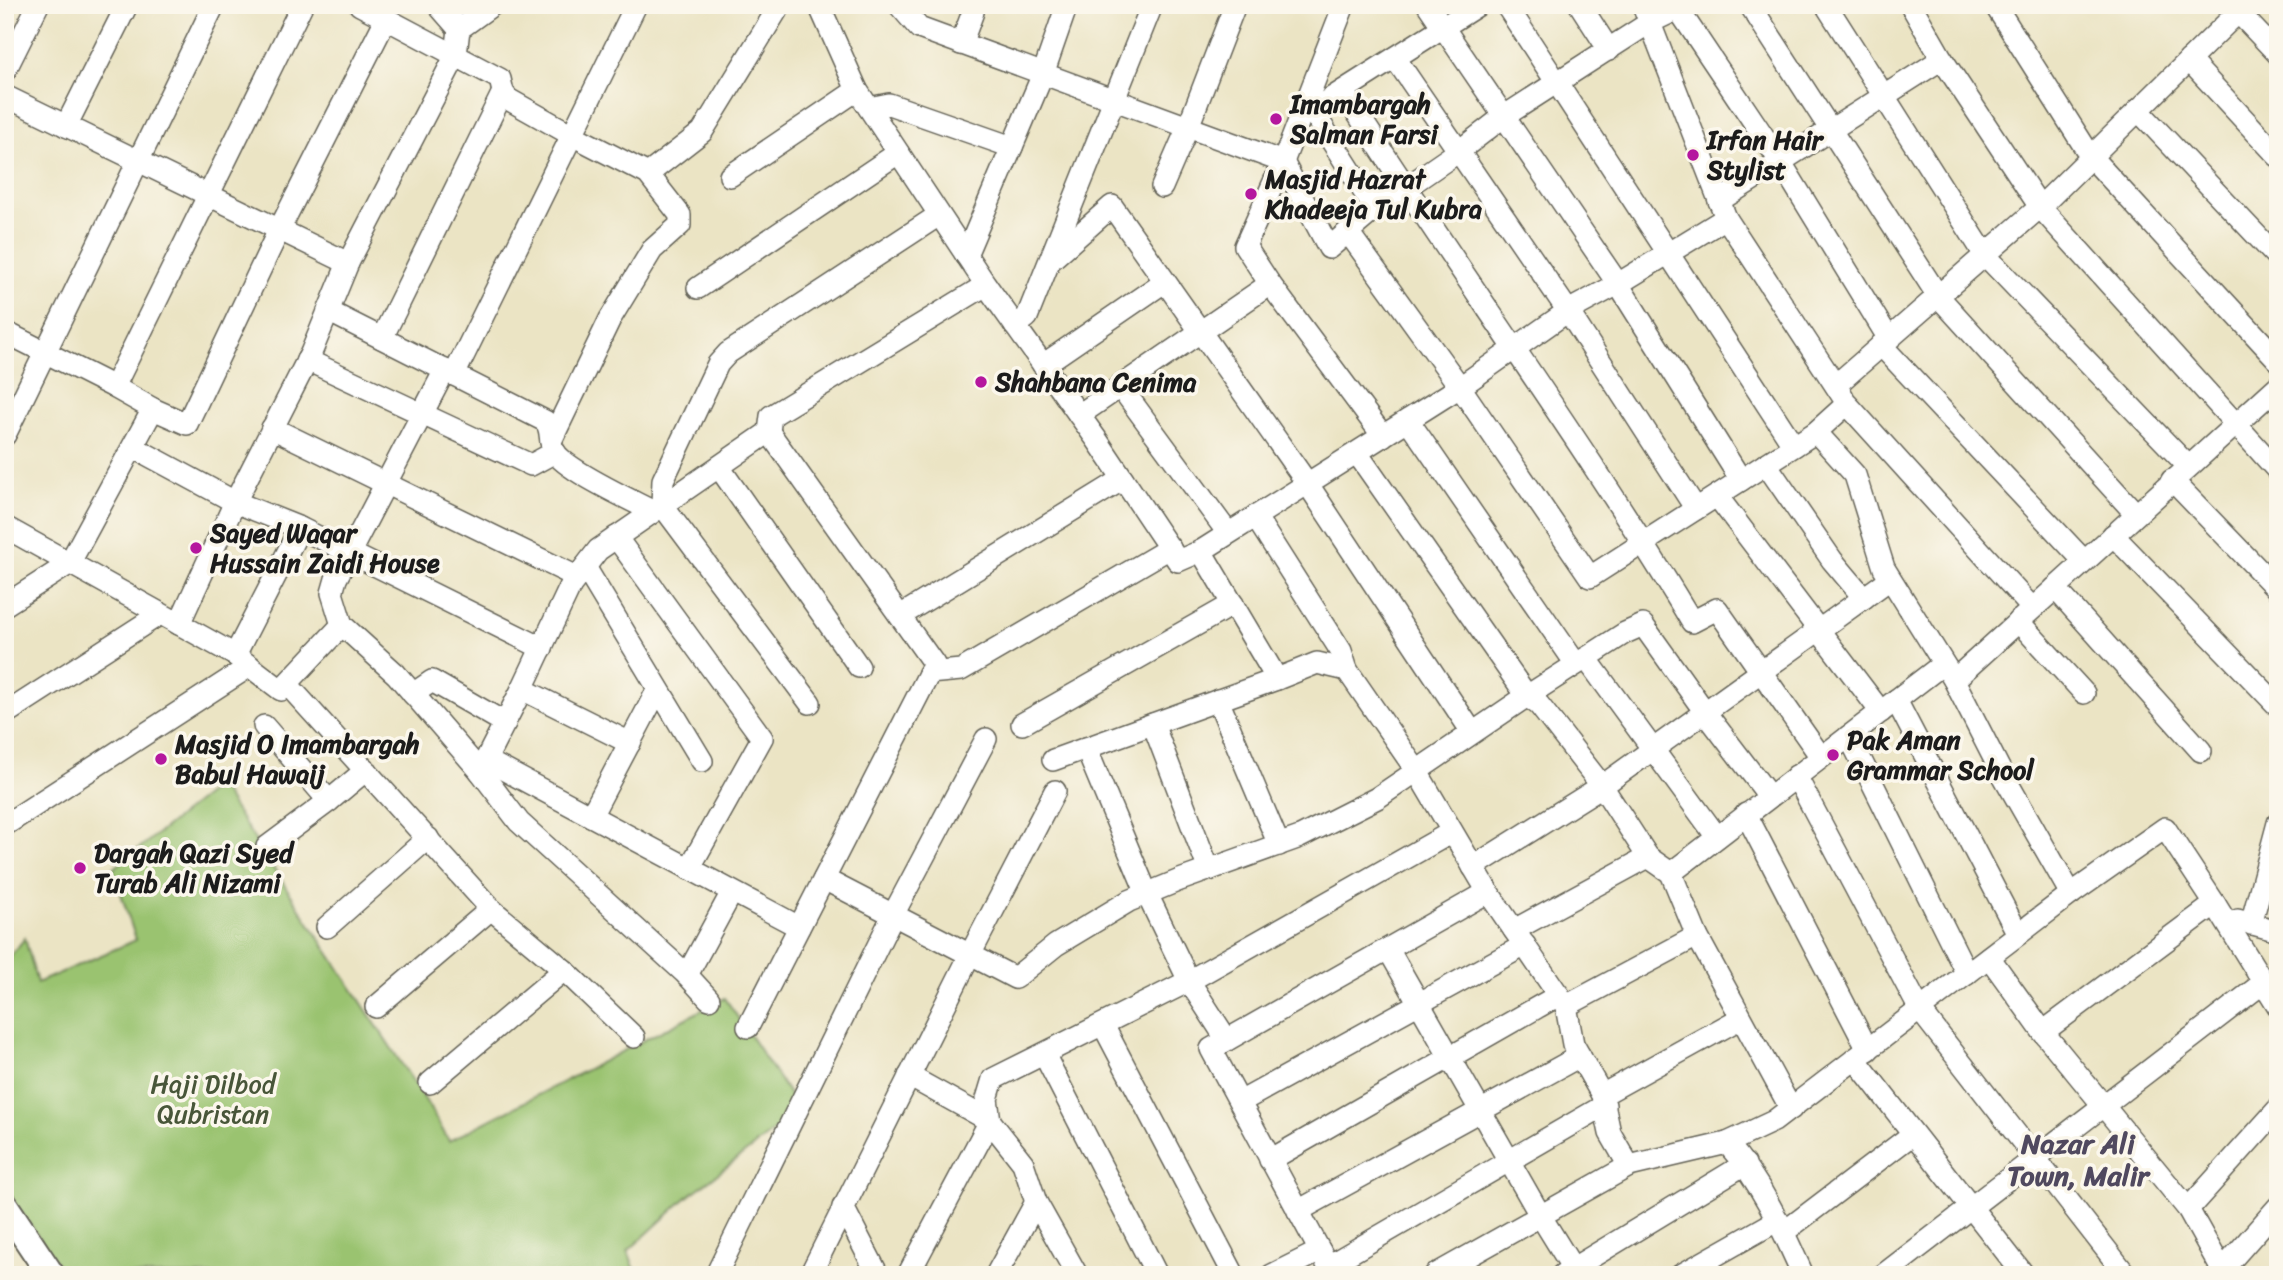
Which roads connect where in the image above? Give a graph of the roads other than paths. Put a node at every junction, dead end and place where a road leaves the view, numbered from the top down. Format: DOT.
graph roads {
  1 [pos="38,5"];
  2 [pos="127,5"];
  3 [pos="214,5"];
  4 [pos="302,5"];
  5 [pos="360,5"];
  6 [pos="438,5"];
  7 [pos="492,5"];
  8 [pos="636,5"];
  9 [pos="780,5"];
  10 [pos="819,5"];
  11 [pos="898,5"];
  12 [pos="972,5"];
  13 [pos="1066,5"];
  14 [pos="1152,5"];
  15 [pos="1235,5"];
  16 [pos="1344,5"];
  17 [pos="1428,5"];
  18 [pos="1478,5"];
  19 [pos="1506,5"];
  20 [pos="1580,5"];
  21 [pos="1750,5"];
  22 [pos="1826,5"];
  23 [pos="1911,5"];
  24 [pos="1995,5"];
  25 [pos="1682,7"];
  26 [pos="2244,9"];
  27 [pos="1646,14"];
  28 [pos="386,19"];
  29 [pos="1443,27"];
  30 [pos="459,29"];
  31 [pos="961,44"];
  32 [pos="1609,50"];
  33 [pos="2278,54"];
  34 [pos="456,55"];
  35 [pos="1395,58"];
  36 [pos="1942,59"];
  37 [pos="2189,60"];
  38 [pos="5,71"];
  39 [pos="1043,74"];
  40 [pos="1557,84"];
  41 [pos="857,90"];
  42 [pos="1343,91"];
  43 [pos="503,92"];
  44 [pos="5,96"];
  45 [pos="1884,96"];
  46 [pos="1115,100"];
  47 [pos="869,108"];
  48 [pos="2138,110"];
  49 [pos="1306,114"];
  50 [pos="1503,117"];
  51 [pos="66,126"];
  52 [pos="1188,127"];
  53 [pos="1830,131"];
  54 [pos="572,135"];
  55 [pos="1012,148"];
  56 [pos="1459,151"];
  57 [pos="898,153"];
  58 [pos="2278,156"];
  59 [pos="2091,157"];
  60 [pos="1780,161"];
  61 [pos="137,162"];
  62 [pos="1283,162"];
  63 [pos="648,174"];
  64 [pos="730,176"];
  65 [pos="1162,187"];
  66 [pos="1405,188"];
  67 [pos="209,196"];
  68 [pos="2040,207"];
  69 [pos="1375,209"];
  70 [pos="1723,210"];
  71 [pos="940,215"];
  72 [pos="279,230"];
  73 [pos="1348,232"];
  74 [pos="1669,253"];
  75 [pos="966,255"];
  76 [pos="1985,255"];
  77 [pos="2278,258"];
  78 [pos="1051,260"];
  79 [pos="348,263"];
  80 [pos="1164,282"];
  81 [pos="1270,284"];
  82 [pos="1618,284"];
  83 [pos="986,285"];
  84 [pos="698,288"];
  85 [pos="1938,296"];
  86 [pos="328,311"];
  87 [pos="1568,311"];
  88 [pos="1015,326"];
  89 [pos="1199,331"];
  90 [pos="5,332"];
  91 [pos="382,338"];
  92 [pos="1885,342"];
  93 [pos="1515,349"];
  94 [pos="45,352"];
  95 [pos="307,360"];
  96 [pos="2278,360"];
  97 [pos="1043,365"];
  98 [pos="449,373"];
  99 [pos="1836,385"];
  100 [pos="1120,386"];
  101 [pos="2278,386"];
  102 [pos="114,387"];
  103 [pos="1460,387"];
  104 [pos="1847,404"];
  105 [pos="153,410"];
  106 [pos="422,414"];
  107 [pos="1079,415"];
  108 [pos="1408,420"];
  109 [pos="2234,424"];
  110 [pos="272,428"];
  111 [pos="769,432"];
  112 [pos="1816,432"];
  113 [pos="5,435"];
  114 [pos="1383,436"];
  115 [pos="553,446"];
  116 [pos="1794,446"];
  117 [pos="133,447"];
  118 [pos="1357,453"];
  119 [pos="1766,464"];
  120 [pos="719,467"];
  121 [pos="2278,471"];
  122 [pos="2180,473"];
  123 [pos="1124,479"];
  124 [pos="1741,480"];
  125 [pos="386,483"];
  126 [pos="1307,484"];
  127 [pos="1717,496"];
  128 [pos="235,502"];
  129 [pos="657,508"];
  130 [pos="1696,509"];
  131 [pos="2136,514"];
  132 [pos="1255,516"];
  133 [pos="5,527"];
  134 [pos="300,528"];
  135 [pos="1228,533"];
  136 [pos="2113,535"];
  137 [pos="616,537"];
  138 [pos="1644,542"];
  139 [pos="1170,548"];
  140 [pos="1201,551"];
  141 [pos="350,553"];
  142 [pos="2084,561"];
  143 [pos="69,564"];
  144 [pos="581,572"];
  145 [pos="1890,579"];
  146 [pos="2055,588"];
  147 [pos="2278,590"];
  148 [pos="1864,598"];
  149 [pos="1233,604"];
  150 [pos="5,606"];
  151 [pos="160,614"];
  152 [pos="2025,615"];
  153 [pos="900,616"];
  154 [pos="179,624"];
  155 [pos="342,625"];
  156 [pos="1820,629"];
  157 [pos="542,648"];
  158 [pos="243,661"];
  159 [pos="1581,661"];
  160 [pos="859,667"];
  161 [pos="1347,670"];
  162 [pos="1949,672"];
  163 [pos="929,673"];
  164 [pos="1760,673"];
  165 [pos="1277,679"];
  166 [pos="287,684"];
  167 [pos="522,689"];
  168 [pos="659,689"];
  169 [pos="2084,693"];
  170 [pos="413,694"];
  171 [pos="1527,696"];
  172 [pos="1218,701"];
  173 [pos="810,703"];
  174 [pos="1888,706"];
  175 [pos="2278,706"];
  176 [pos="1705,712"];
  177 [pos="5,714"];
  178 [pos="505,723"];
  179 [pos="1021,724"];
  180 [pos="1153,724"];
  181 [pos="264,726"];
  182 [pos="1472,732"];
  183 [pos="1849,736"];
  184 [pos="986,740"];
  185 [pos="630,743"];
  186 [pos="1086,748"];
  187 [pos="1652,750"];
  188 [pos="2201,751"];
  189 [pos="1821,757"];
  190 [pos="1053,760"];
  191 [pos="702,761"];
  192 [pos="483,766"];
  193 [pos="366,770"];
  194 [pos="1416,770"];
  195 [pos="1797,776"];
  196 [pos="1602,786"];
  197 [pos="1055,791"];
  198 [pos="1769,796"];
  199 [pos="329,801"];
  200 [pos="1746,814"];
  201 [pos="591,816"];
  202 [pos="2278,823"];
  203 [pos="5,825"];
  204 [pos="1452,832"];
  205 [pos="1717,837"];
  206 [pos="428,838"];
  207 [pos="1279,845"];
  208 [pos="267,847"];
  209 [pos="1648,857"];
  210 [pos="1473,867"];
  211 [pos="690,869"];
  212 [pos="1209,870"];
  213 [pos="1671,873"];
  214 [pos="824,879"];
  215 [pos="732,892"];
  216 [pos="1488,892"];
  217 [pos="1147,894"];
  218 [pos="2071,894"];
  219 [pos="491,909"];
  220 [pos="2219,910"];
  221 [pos="893,915"];
  222 [pos="2251,924"];
  223 [pos="327,927"];
  224 [pos="799,928"];
  225 [pos="2278,931"];
  226 [pos="2018,934"];
  227 [pos="1697,936"];
  228 [pos="1519,938"];
  229 [pos="1388,949"];
  230 [pos="970,955"];
  231 [pos="1989,957"];
  232 [pos="564,970"];
  233 [pos="1967,974"];
  234 [pos="687,975"];
  235 [pos="1189,981"];
  236 [pos="2263,983"];
  237 [pos="709,999"];
  238 [pos="1562,1001"];
  239 [pos="1419,1003"];
  240 [pos="2278,1006"];
  241 [pos="376,1007"];
  242 [pos="1920,1010"];
  243 [pos="1741,1018"];
  244 [pos="1103,1025"];
  245 [pos="748,1027"];
  246 [pos="2043,1032"];
  247 [pos="634,1037"];
  248 [pos="1227,1040"];
  249 [pos="1044,1054"];
  250 [pos="1861,1055"];
  251 [pos="1580,1056"];
  252 [pos="1449,1058"];
  253 [pos="909,1076"];
  254 [pos="430,1083"];
  255 [pos="1604,1100"];
  256 [pos="1240,1102"];
  257 [pos="2103,1105"];
  258 [pos="2278,1108"];
  259 [pos="1791,1109"];
  260 [pos="1481,1110"];
  261 [pos="990,1121"];
  262 [pos="1913,1134"];
  263 [pos="1727,1143"];
  264 [pos="2036,1157"];
  265 [pos="1270,1160"];
  266 [pos="1510,1160"];
  267 [pos="1745,1164"];
  268 [pos="1629,1166"];
  269 [pos="1036,1202"];
  270 [pos="5,1206"];
  271 [pos="843,1207"];
  272 [pos="1970,1208"];
  273 [pos="2188,1209"];
  274 [pos="1298,1211"];
  275 [pos="2275,1214"];
  276 [pos="1540,1215"];
  277 [pos="1781,1226"];
  278 [pos="1327,1264"];
  279 [pos="1571,1273"];
  280 [pos="2220,1273"];
  281 [pos="2023,1274"];
  282 [pos="51,1275"];
  283 [pos="716,1275"];
  284 [pos="810,1275"];
  285 [pos="878,1275"];
  286 [pos="908,1275"];
  287 [pos="996,1275"];
  288 [pos="1077,1275"];
  289 [pos="1157,1275"];
  290 [pos="1234,1275"];
  291 [pos="1272,1275"];
  292 [pos="1435,1275"];
  293 [pos="1681,1275"];
  294 [pos="1803,1275"];
  295 [pos="1883,1275"];
  296 [pos="2126,1275"];
  1 -- 38 [label="street"];
  2 -- 51 [label="street"];
  3 -- 61 [label="street"];
  4 -- 67 [label="street"];
  5 -- 28 [label="street"];
  6 -- 30 [label="street"];
  7 -- 30 [label="street"];
  8 -- 54 [label="street"];
  9 -- 63 [label="street"];
  10 -- 41 [label="street"];
  11 -- 31 [label="street"];
  12 -- 31 [label="street"];
  13 -- 39 [label="street"];
  14 -- 46 [label="street"];
  15 -- 52 [label="street"];
  16 -- 49 [label="street"];
  17 -- 29 [label="street"];
  18 -- 29 [label="street"];
  19 -- 40 [label="street"];
  20 -- 32 [label="street"];
  21 -- 53 [label="street"];
  22 -- 45 [label="street"];
  23 -- 36 [label="street"];
  24 -- 59 [label="street"];
  25 -- 27 [label="street"];
  25 -- 60 [label="street"];
  26 -- 33 [label="street"];
  26 -- 37 [label="street"];
  27 -- 32 [label="street"];
  27 -- 70 [label="street"];
  28 -- 34 [label="street"];
  28 -- 72 [label="street"];
  29 -- 35 [label="street"];
  29 -- 50 [label="street"];
  30 -- 34 [label="street"];
  31 -- 39 [label="street"];
  32 -- 40 [label="street"];
  34 -- 43 [label="street"];
  34 -- 79 [label="street"];
  35 -- 42 [label="street"];
  35 -- 56 [label="street"];
  36 -- 45 [label="street"];
  36 -- 68 [label="street"];
  37 -- 48 [label="street"];
  37 -- 58 [label="street"];
  39 -- 46 [label="street"];
  39 -- 55 [label="street"];
  40 -- 50 [label="street"];
  40 -- 74 [label="street"];
  41 -- 47 [label="street"];
  41 -- 64 [label="street"];
  42 -- 49 [label="street"];
  42 -- 66 [label="street"];
  43 -- 54 [label="street"];
  43 -- 91 [label="street"];
  44 -- 51 [label="street"];
  45 -- 53 [label="street"];
  45 -- 76 [label="street"];
  46 -- 52 [label="street"];
  46 -- 78 [label="street"];
  47 -- 55 [label="street"];
  47 -- 57 [label="street"];
  48 -- 59 [label="street"];
  48 -- 77 [label="street"];
  49 -- 62 [label="street"];
  49 -- 69 [label="street"];
  50 -- 56 [label="street"];
  50 -- 82 [label="street"];
  51 -- 61 [label="street"];
  52 -- 62 [label="street"];
  52 -- 65 [label="street"];
  53 -- 60 [label="street"];
  53 -- 85 [label="street"];
  54 -- 63 [label="street"];
  54 -- 98 [label="street"];
  55 -- 75 [label="street"];
  56 -- 66 [label="street"];
  56 -- 87 [label="street"];
  57 -- 71 [label="street"];
  57 -- 84 [label="street"];
  59 -- 68 [label="street"];
  59 -- 96 [label="street"];
  60 -- 70 [label="street"];
  60 -- 92 [label="street"];
  61 -- 67 [label="street"];
  61 -- 94 [label="street"];
  62 -- 73 [label="street"];
  62 -- 81 [label="street"];
  63 -- 115 [label="street"];
  66 -- 69 [label="street"];
  66 -- 93 [label="street"];
  67 -- 72 [label="street"];
  67 -- 102 [label="street"];
  68 -- 76 [label="street"];
  68 -- 109 [label="street"];
  69 -- 73 [label="street"];
  70 -- 74 [label="street"];
  70 -- 99 [label="street"];
  71 -- 75 [label="street"];
  71 -- 129 [label="street"];
  72 -- 79 [label="street"];
  72 -- 105 [label="street"];
  73 -- 103 [label="street"];
  74 -- 82 [label="street"];
  74 -- 116 [label="street"];
  75 -- 83 [label="street"];
  76 -- 85 [label="street"];
  76 -- 122 [label="street"];
  78 -- 80 [label="street"];
  78 -- 88 [label="street"];
  79 -- 86 [label="street"];
  80 -- 89 [label="street"];
  80 -- 97 [label="street"];
  81 -- 89 [label="street"];
  81 -- 114 [label="street"];
  82 -- 87 [label="street"];
  82 -- 124 [label="street"];
  83 -- 88 [label="street"];
  83 -- 111 [label="street"];
  85 -- 92 [label="street"];
  85 -- 131 [label="street"];
  86 -- 91 [label="street"];
  86 -- 95 [label="street"];
  87 -- 93 [label="street"];
  87 -- 130 [label="street"];
  88 -- 97 [label="street"];
  89 -- 100 [label="street"];
  89 -- 126 [label="street"];
  90 -- 94 [label="street"];
  91 -- 98 [label="street"];
  92 -- 99 [label="street"];
  92 -- 142 [label="street"];
  93 -- 103 [label="street"];
  93 -- 138 [label="street"];
  94 -- 102 [label="street"];
  94 -- 113 [label="street"];
  95 -- 106 [label="street"];
  95 -- 110 [label="street"];
  97 -- 107 [label="street"];
  98 -- 106 [label="street"];
  98 -- 115 [label="street"];
  99 -- 104 [label="street"];
  100 -- 107 [label="street"];
  100 -- 135 [label="street"];
  101 -- 109 [label="street"];
  102 -- 105 [label="street"];
  103 -- 108 [label="street"];
  103 -- 138 [label="street"];
  104 -- 112 [label="street"];
  104 -- 152 [label="street"];
  105 -- 117 [label="street"];
  106 -- 115 [label="street"];
  106 -- 125 [label="street"];
  107 -- 123 [label="street"];
  108 -- 114 [label="street"];
  108 -- 159 [label="street"];
  109 -- 121 [label="street"];
  109 -- 122 [label="street"];
  110 -- 125 [label="street"];
  110 -- 128 [label="street"];
  111 -- 120 [label="street"];
  111 -- 153 [label="street"];
  112 -- 116 [label="street"];
  112 -- 145 [label="street"];
  114 -- 118 [label="street"];
  115 -- 129 [label="street"];
  116 -- 119 [label="street"];
  117 -- 128 [label="street"];
  117 -- 143 [label="street"];
  118 -- 126 [label="street"];
  118 -- 171 [label="street"];
  119 -- 124 [label="street"];
  119 -- 148 [label="street"];
  120 -- 129 [label="street"];
  120 -- 160 [label="street"];
  122 -- 131 [label="street"];
  122 -- 147 [label="street"];
  123 -- 139 [label="street"];
  123 -- 153 [label="street"];
  124 -- 127 [label="street"];
  125 -- 141 [label="street"];
  125 -- 144 [label="street"];
  126 -- 132 [label="street"];
  126 -- 182 [label="street"];
  127 -- 130 [label="street"];
  127 -- 156 [label="street"];
  128 -- 134 [label="street"];
  128 -- 154 [label="street"];
  129 -- 137 [label="street"];
  129 -- 173 [label="street"];
  130 -- 138 [label="street"];
  131 -- 136 [label="street"];
  132 -- 135 [label="street"];
  132 -- 161 [label="street"];
  133 -- 143 [label="street"];
  134 -- 141 [label="street"];
  134 -- 158 [label="street"];
  135 -- 140 [label="street"];
  136 -- 142 [label="street"];
  136 -- 175 [label="street"];
  137 -- 144 [label="street"];
  137 -- 211 [label="street"];
  138 -- 164 [label="street"];
  139 -- 140 [label="street"];
  139 -- 163 [label="street"];
  140 -- 149 [label="street"];
  141 -- 155 [label="street"];
  141 -- 157 [label="street"];
  142 -- 146 [label="street"];
  143 -- 150 [label="street"];
  143 -- 151 [label="street"];
  144 -- 157 [label="street"];
  144 -- 168 [label="street"];
  145 -- 148 [label="street"];
  145 -- 162 [label="street"];
  146 -- 152 [label="street"];
  146 -- 188 [label="street"];
  148 -- 156 [label="street"];
  149 -- 165 [label="street"];
  149 -- 179 [label="street"];
  151 -- 154 [label="street"];
  151 -- 177 [label="street"];
  152 -- 162 [label="street"];
  152 -- 169 [label="street"];
  153 -- 163 [label="street"];
  154 -- 158 [label="street"];
  155 -- 166 [label="street"];
  155 -- 170 [label="street"];
  156 -- 164 [label="street"];
  156 -- 174 [label="street"];
  157 -- 167 [label="street"];
  158 -- 166 [label="street"];
  158 -- 203 [label="street"];
  159 -- 171 [label="street"];
  159 -- 176 [label="street"];
  159 -- 187 [label="street"];
  161 -- 165 [label="street"];
  161 -- 194 [label="street"];
  162 -- 174 [label="street"];
  162 -- 218 [label="street"];
  163 -- 214 [label="street"];
  164 -- 176 [label="street"];
  164 -- 189 [label="street"];
  165 -- 172 [label="street"];
  166 -- 193 [label="street"];
  167 -- 178 [label="street"];
  167 -- 185 [label="street"];
  168 -- 185 [label="street"];
  168 -- 191 [label="street"];
  170 -- 178 [label="street"];
  170 -- 192 [label="street"];
  171 -- 182 [label="street"];
  171 -- 196 [label="street"];
  172 -- 180 [label="street"];
  172 -- 207 [label="street"];
  174 -- 183 [label="street"];
  174 -- 226 [label="street"];
  176 -- 187 [label="street"];
  176 -- 198 [label="street"];
  178 -- 192 [label="street"];
  180 -- 186 [label="street"];
  180 -- 212 [label="street"];
  181 -- 199 [label="street"];
  182 -- 194 [label="street"];
  183 -- 189 [label="street"];
  183 -- 233 [label="street"];
  184 -- 221 [label="street"];
  185 -- 201 [label="street"];
  186 -- 190 [label="street"];
  186 -- 217 [label="street"];
  187 -- 196 [label="street"];
  187 -- 205 [label="street"];
  189 -- 195 [label="street"];
  192 -- 201 [label="street"];
  192 -- 234 [label="street"];
  193 -- 199 [label="street"];
  193 -- 206 [label="street"];
  194 -- 204 [label="street"];
  194 -- 207 [label="street"];
  195 -- 198 [label="street"];
  195 -- 242 [label="street"];
  196 -- 209 [label="street"];
  196 -- 210 [label="street"];
  197 -- 230 [label="street"];
  198 -- 200 [label="street"];
  199 -- 208 [label="street"];
  200 -- 205 [label="street"];
  200 -- 250 [label="street"];
  201 -- 211 [label="street"];
  202 -- 222 [label="street"];
  204 -- 210 [label="street"];
  204 -- 235 [label="street"];
  205 -- 213 [label="street"];
  206 -- 219 [label="street"];
  206 -- 223 [label="street"];
  207 -- 212 [label="street"];
  209 -- 213 [label="street"];
  209 -- 228 [label="street"];
  210 -- 216 [label="street"];
  211 -- 215 [label="street"];
  212 -- 217 [label="street"];
  213 -- 227 [label="street"];
  214 -- 221 [label="street"];
  214 -- 224 [label="street"];
  215 -- 224 [label="street"];
  215 -- 234 [label="street"];
  216 -- 228 [label="street"];
  216 -- 229 [label="street"];
  217 -- 230 [label="street"];
  217 -- 235 [label="street"];
  218 -- 220 [label="street"];
  218 -- 226 [label="street"];
  219 -- 232 [label="street"];
  219 -- 241 [label="street"];
  220 -- 222 [label="street"];
  220 -- 236 [label="street"];
  220 -- 246 [label="street"];
  221 -- 230 [label="street"];
  221 -- 283 [label="street"];
  222 -- 225 [label="street"];
  224 -- 245 [label="street"];
  226 -- 231 [label="street"];
  227 -- 238 [label="street"];
  227 -- 243 [label="street"];
  228 -- 238 [label="street"];
  228 -- 239 [label="street"];
  229 -- 239 [label="street"];
  229 -- 248 [label="street"];
  230 -- 253 [label="street"];
  231 -- 233 [label="street"];
  231 -- 246 [label="street"];
  232 -- 247 [label="street"];
  232 -- 254 [label="street"];
  233 -- 242 [label="street"];
  234 -- 237 [label="street"];
  235 -- 244 [label="street"];
  235 -- 248 [label="street"];
  236 -- 240 [label="street"];
  236 -- 257 [label="street"];
  238 -- 251 [label="street"];
  238 -- 252 [label="street"];
  239 -- 252 [label="street"];
  239 -- 256 [label="street"];
  242 -- 250 [label="street"];
  242 -- 264 [label="street"];
  243 -- 255 [label="street"];
  243 -- 259 [label="street"];
  244 -- 249 [label="street"];
  244 -- 290 [label="street"];
  246 -- 257 [label="street"];
  248 -- 256 [label="street"];
  249 -- 261 [label="street"];
  249 -- 289 [label="street"];
  250 -- 259 [label="street"];
  250 -- 262 [label="street"];
  251 -- 255 [label="street"];
  251 -- 260 [label="street"];
  252 -- 260 [label="street"];
  252 -- 265 [label="street"];
  253 -- 261 [label="street"];
  253 -- 271 [label="street"];
  255 -- 266 [label="street"];
  255 -- 268 [label="street"];
  256 -- 265 [label="street"];
  257 -- 264 [label="street"];
  257 -- 273 [label="street"];
  258 -- 273 [label="street"];
  259 -- 263 [label="street"];
  260 -- 266 [label="street"];
  260 -- 274 [label="street"];
  261 -- 269 [label="street"];
  261 -- 286 [label="street"];
  262 -- 272 [label="street"];
  262 -- 277 [label="street"];
  263 -- 267 [label="street"];
  263 -- 268 [label="street"];
  264 -- 272 [label="street"];
  264 -- 296 [label="street"];
  265 -- 274 [label="street"];
  266 -- 276 [label="street"];
  266 -- 278 [label="street"];
  267 -- 277 [label="street"];
  267 -- 279 [label="street"];
  268 -- 276 [label="street"];
  269 -- 287 [label="street"];
  269 -- 288 [label="street"];
  270 -- 282 [label="street"];
  271 -- 284 [label="street"];
  271 -- 285 [label="street"];
  272 -- 281 [label="street"];
  272 -- 295 [label="street"];
  273 -- 280 [label="street"];
  274 -- 278 [label="street"];
  275 -- 280 [label="street"];
  276 -- 279 [label="street"];
  276 -- 292 [label="street"];
  277 -- 293 [label="street"];
  277 -- 294 [label="street"];
  278 -- 291 [label="street"];
}
